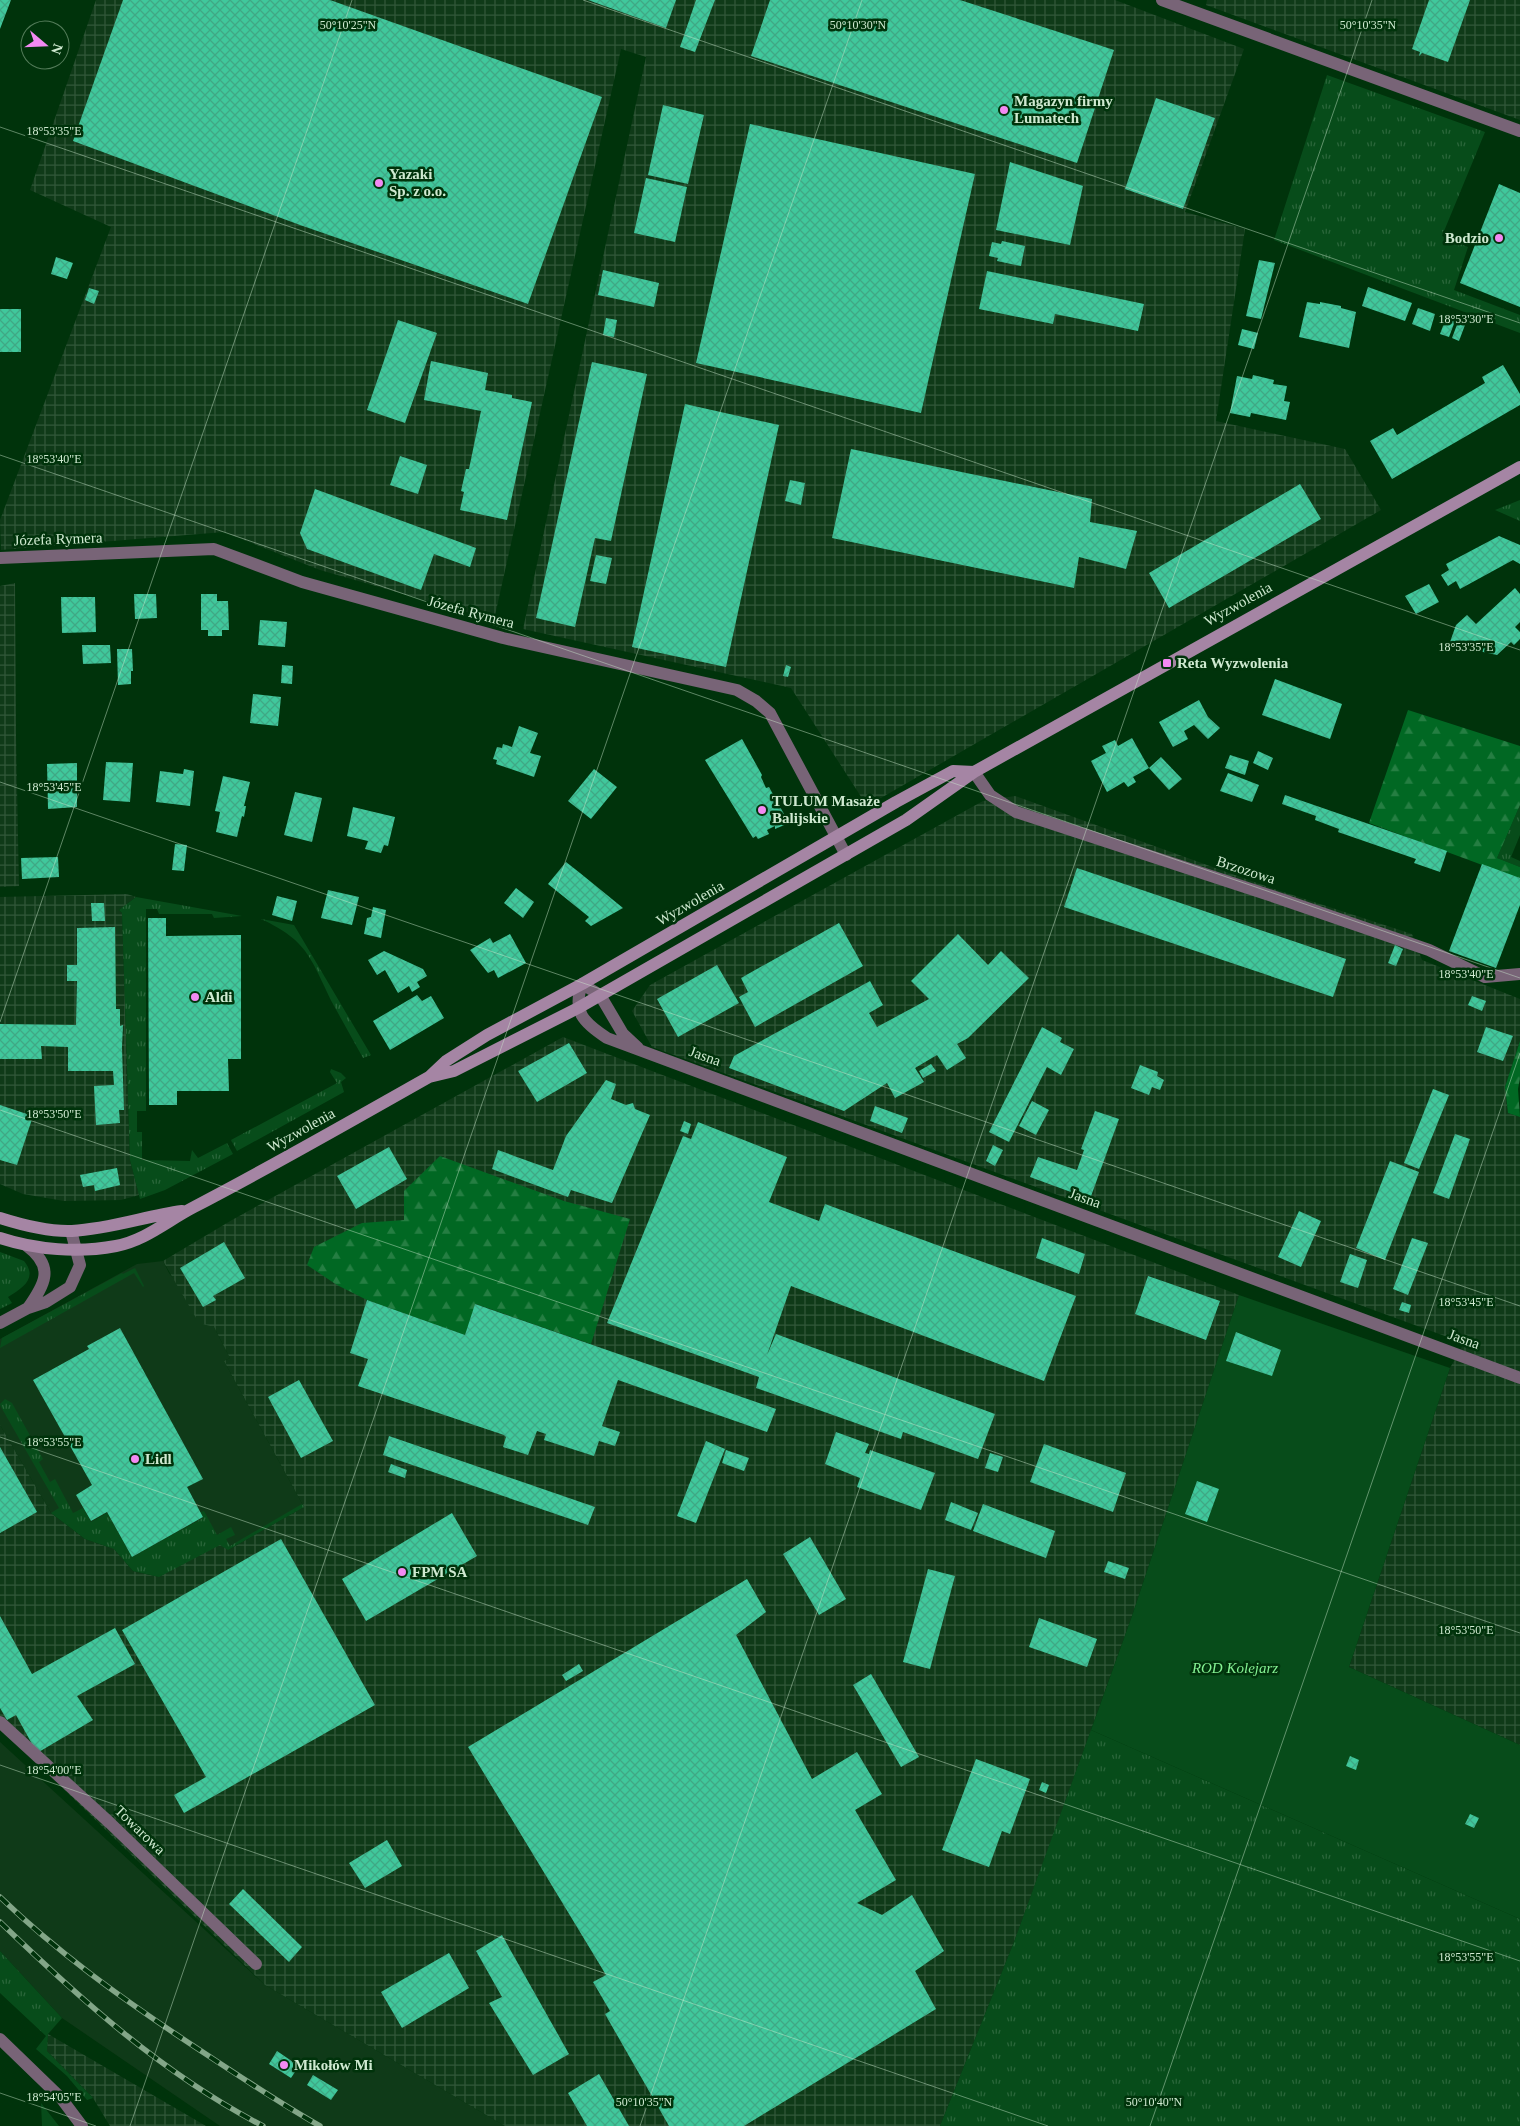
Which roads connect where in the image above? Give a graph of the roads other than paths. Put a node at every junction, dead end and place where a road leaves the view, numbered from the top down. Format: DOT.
graph roads {
  1 [pos="1162,0"];
  2 [pos="1520,131"];
  3 [pos="1520,467"];
  4 [pos="0,558"];
  5 [pos="974,772"];
  6 [pos="836,837"];
  7 [pos="846,855"];
  8 [pos="1520,974"];
  9 [pos="582,984"];
  10 [pos="600,995"];
  11 [pos="578,1008"];
  12 [pos="638,1048"];
  13 [pos="429,1077"];
  14 [pos="187,1210"];
  15 [pos="0,1218"];
  16 [pos="71,1231"];
  17 [pos="0,1238"];
  18 [pos="27,1246"];
  19 [pos="77,1249"];
  20 [pos="28,1308"];
  21 [pos="0,1324"];
  22 [pos="1520,1378"];
  23 [pos="0,1722"];
  24 [pos="256,1964"];
  25 [pos="0,2039"];
  26 [pos="82,2126"];
  1 -- 2 [label="street"];
  3 -- 5 [label="street, Wyzwolenia"];
  4 -- 6 [label="street, Józefa Rymera"];
  5 -- 6 [label="street, Wyzwolenia"];
  5 -- 7 [label="street, Wyzwolenia"];
  5 -- 8 [label="street, Brzozowa"];
  6 -- 7 [label="street, Józefa Rymera"];
  6 -- 9 [label="street, Wyzwolenia"];
  7 -- 10 [label="street, Wyzwolenia"];
  9 -- 10 [label="street, Jasna"];
  9 -- 11 [label="street"];
  9 -- 13 [label="street, Wyzwolenia"];
  10 -- 11 [label="street, Wyzwolenia"];
  10 -- 12 [label="street, Jasna"];
  11 -- 12 [label="street, Jasna"];
  11 -- 13 [label="street, Wyzwolenia"];
  12 -- 22 [label="street, Jasna"];
  13 -- 14 [label="street, Wyzwolenia"];
  14 -- 16 [label="street, Wyzwolenia"];
  14 -- 19 [label="street, Wyzwolenia"];
  15 -- 16 [label="street, Wyzwolenia"];
  16 -- 19 [label="street"];
  17 -- 18 [label="street, Wyzwolenia"];
  18 -- 19 [label="street, Wyzwolenia"];
  18 -- 20 [label="street"];
  19 -- 20 [label="street"];
  20 -- 21 [label="street"];
  23 -- 24 [label="street, Towarowa"];
  25 -- 26 [label="street"];
}
